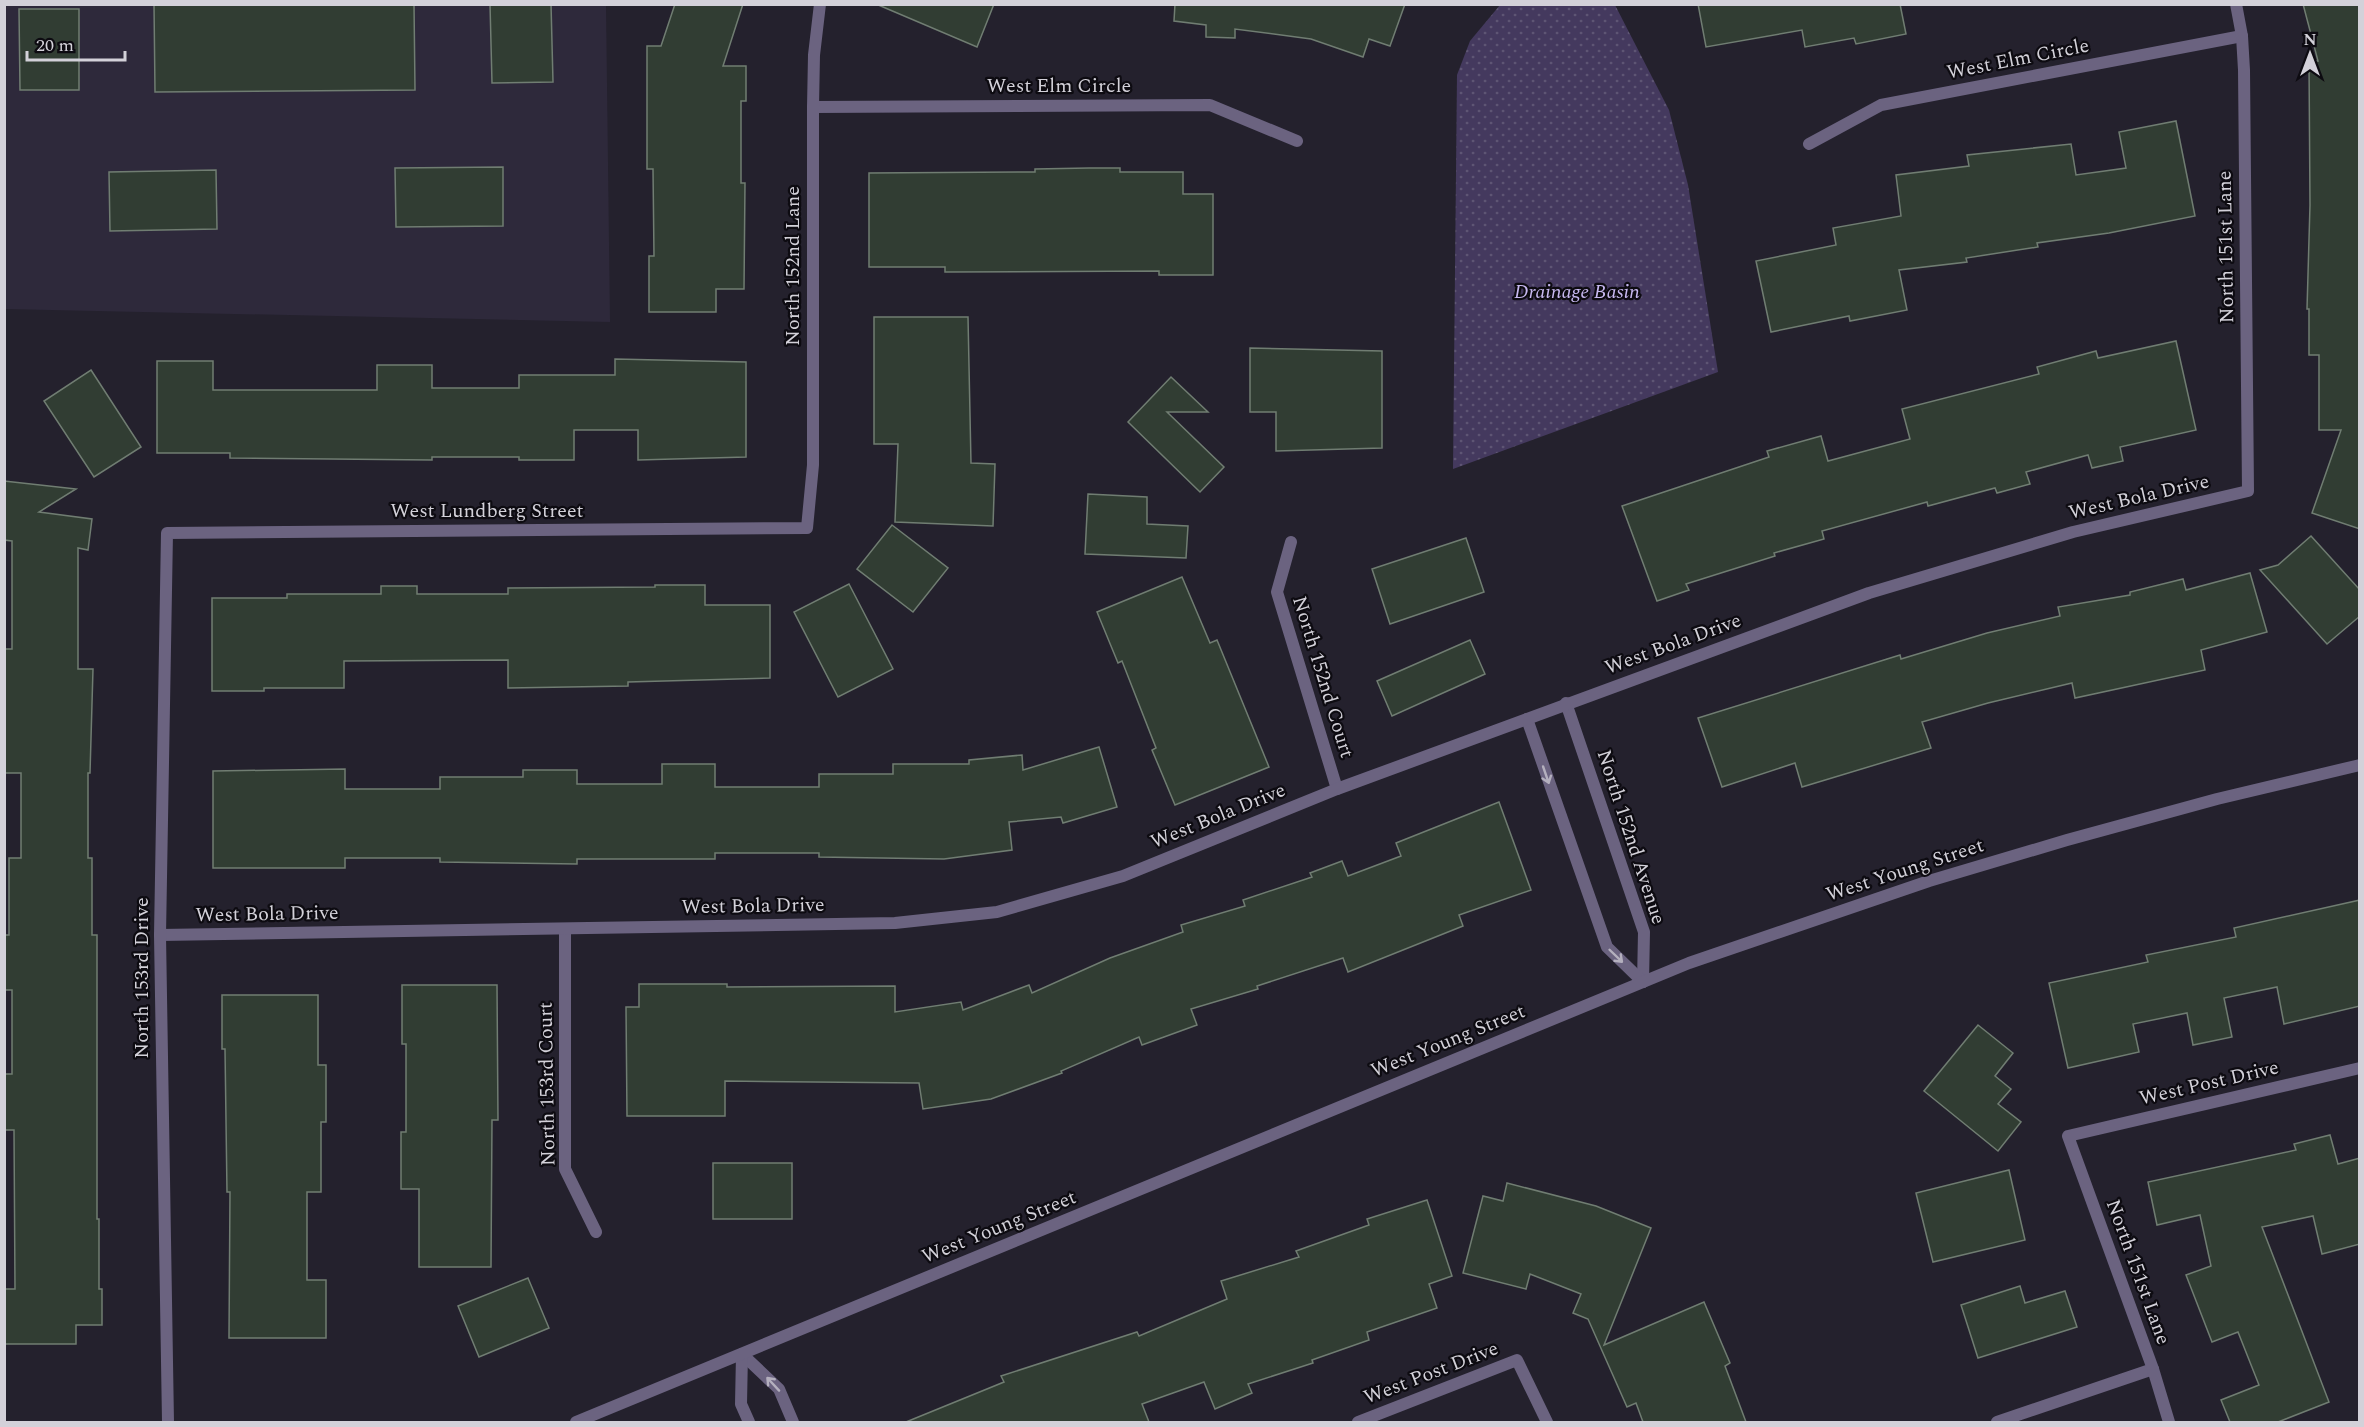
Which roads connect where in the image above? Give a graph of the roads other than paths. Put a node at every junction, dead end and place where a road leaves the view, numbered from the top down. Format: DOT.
graph roads {
  1 [pos="820,4"];
  2 [pos="2236,4"];
  3 [pos="2242,36"];
  4 [pos="813,107"];
  5 [pos="1297,141"];
  6 [pos="1809,144"];
  7 [pos="2248,490"];
  8 [pos="807,528"];
  9 [pos="167,533"];
  10 [pos="1292,542"];
  11 [pos="1566,703"];
  12 [pos="1527,720"];
  13 [pos="2360,765"];
  14 [pos="1337,789"];
  15 [pos="565,930"];
  16 [pos="159,935"];
  17 [pos="1643,982"];
  18 [pos="2360,1068"];
  19 [pos="2068,1136"];
  20 [pos="596,1232"];
  21 [pos="742,1354"];
  22 [pos="2153,1369"];
  23 [pos="168,1422"];
  24 [pos="576,1422"];
  25 [pos="749,1422"];
  26 [pos="793,1422"];
  27 [pos="1358,1422"];
  28 [pos="1547,1422"];
  29 [pos="1997,1422"];
  30 [pos="2169,1422"];
  1 -- 4 [label="street, North 152nd Lane"];
  2 -- 3 [label="street, North 151st Lane"];
  3 -- 6 [label="street, West Elm Circle"];
  3 -- 7 [label="street, North 151st Lane"];
  4 -- 5 [label="street, West Elm Circle"];
  4 -- 8 [label="street, North 152nd Lane"];
  7 -- 11 [label="street, West Bola Drive"];
  8 -- 9 [label="street, West Lundberg Street"];
  9 -- 16 [label="street, North 153rd Drive"];
  10 -- 14 [label="street, North 152nd Court"];
  11 -- 12 [label="street, West Bola Drive"];
  11 -- 17 [label="street, North 152nd Avenue"];
  12 -- 14 [label="street, West Bola Drive"];
  12 -- 17 [label="street, one-way"];
  13 -- 17 [label="street, West Young Street"];
  14 -- 15 [label="street, West Bola Drive"];
  15 -- 16 [label="street, West Bola Drive"];
  15 -- 20 [label="street, North 153rd Court"];
  16 -- 23 [label="street, North 153rd Drive"];
  17 -- 21 [label="street, West Young Street"];
  18 -- 19 [label="street, West Post Drive"];
  19 -- 22 [label="street, North 151st Lane"];
  21 -- 24 [label="street, West Young Street"];
  21 -- 25 [label="street"];
  26 -- 21 [label="street, one-way"];
  22 -- 29 [label="street"];
  22 -- 30 [label="street, North 151st Lane"];
  27 -- 28 [label="street, West Post Drive"];
}
